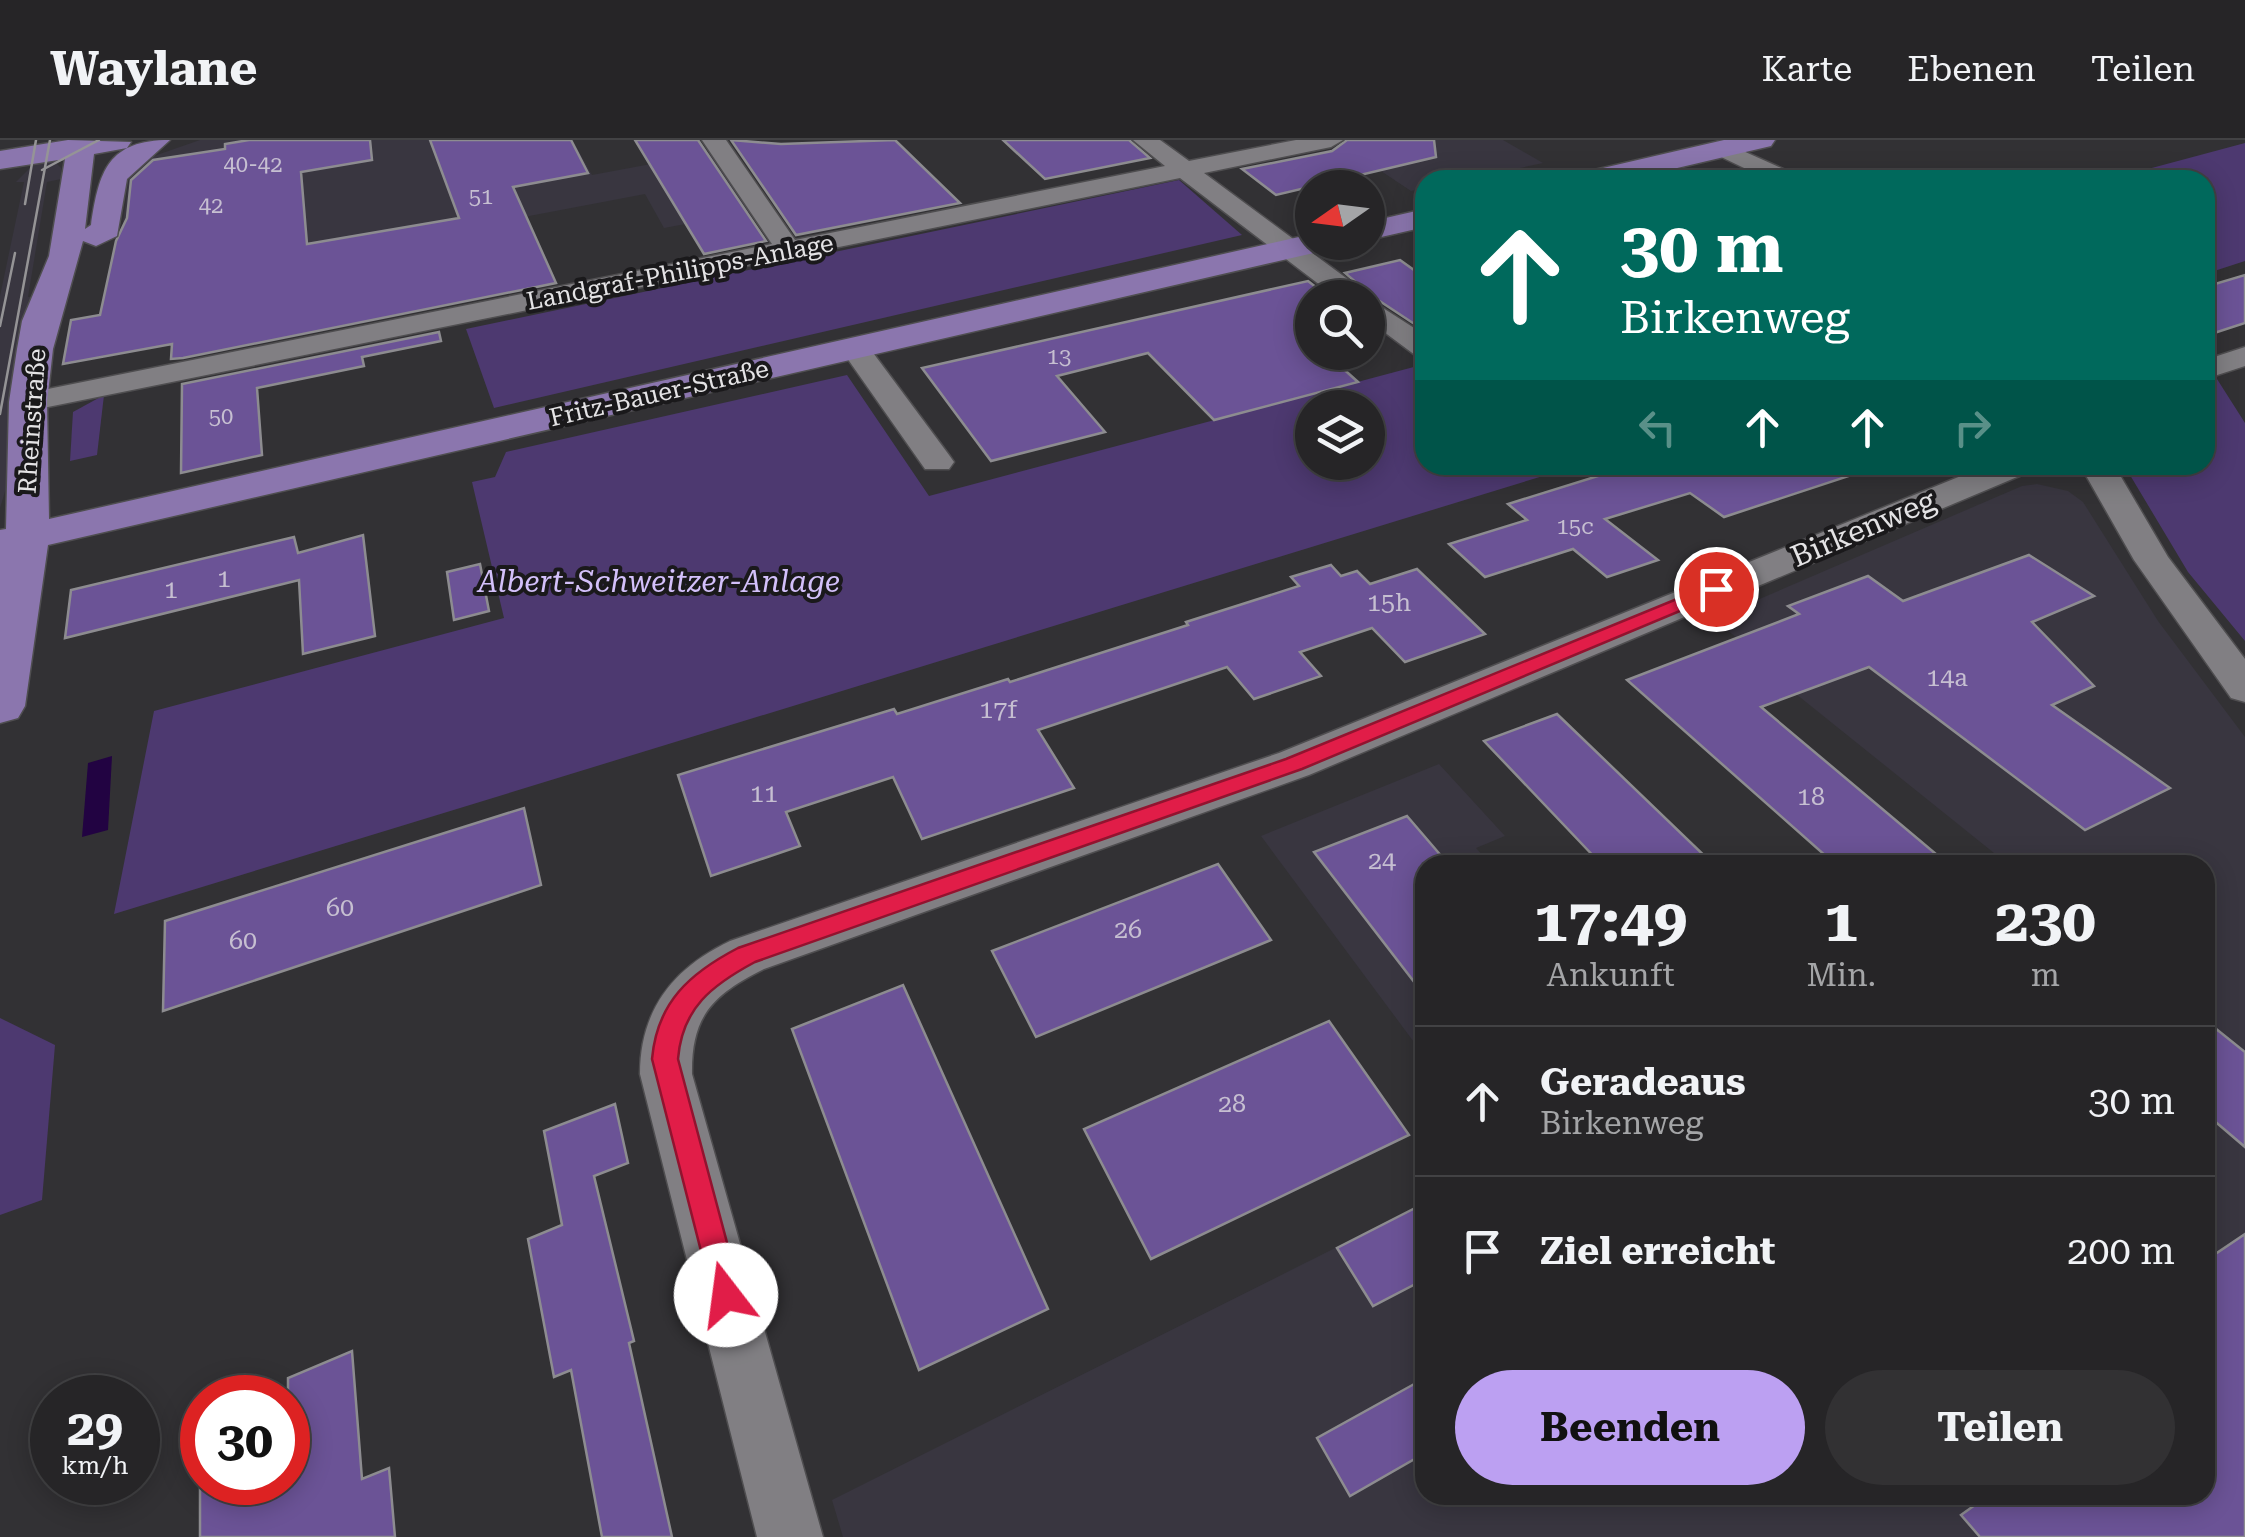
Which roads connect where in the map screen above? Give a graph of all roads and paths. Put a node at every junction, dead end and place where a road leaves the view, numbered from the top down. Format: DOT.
graph roads {
  1 [pos="130,140"];
  2 [pos="156,140"];
  3 [pos="714,140"];
  4 [pos="1145,140"];
  5 [pos="1330,140"];
  6 [pos="1761,140"];
  7 [pos="81,144"];
  8 [pos="1709,144"];
  9 [pos="7,153"];
  10 [pos="1622,170"];
  11 [pos="1766,170"];
  12 [pos="1184,171"];
  13 [pos="1415,220"];
  14 [pos="1385,227"];
  15 [pos="1295,240"];
  16 [pos="1295,248"];
  17 [pos="789,250"];
  18 [pos="65,256"];
  19 [pos="1318,260"];
  20 [pos="1337,280"];
  21 [pos="1385,320"];
  22 [pos="1415,342"];
  23 [pos="855,348"];
  24 [pos="2245,356"];
  25 [pos="2215,366"];
  26 [pos="28,402"];
  27 [pos="937,462"];
  28 [pos="1993,475"];
  29 [pos="2103,475"];
  30 [pos="13,540"];
  31 [pos="2245,688"];
  32 [pos="0,706"];
  33 [pos="790,1537"];
  1 -- 7 [label="main road"];
  2 -- 18 [label="main road"];
  3 -- 17 [label="street"];
  4 -- 12 [label="street"];
  5 -- 12 [label="street, Landgraf-Philipps-Anlage"];
  6 -- 8 [label="main road"];
  7 -- 9 [label="main road"];
  7 -- 18 [label="main road, Rheinstraße"];
  8 -- 10 [label="main road"];
  8 -- 11 [label="street"];
  12 -- 15 [label="street"];
  12 -- 17 [label="street, Landgraf-Philipps-Anlage"];
  13 -- 14 [label="main road"];
  16 -- 23 [label="main road, Fritz-Bauer-Straße"];
  17 -- 26 [label="street, Landgraf-Philipps-Anlage"];
  18 -- 26 [label="main road, Rheinstraße"];
  19 -- 20 [label="street"];
  21 -- 22 [label="street"];
  23 -- 27 [label="street"];
  23 -- 30 [label="main road, Fritz-Bauer-Straße"];
  24 -- 25 [label="street"];
  26 -- 30 [label="main road, Rheinstraße"];
  28 -- 33 [label="street, Birkenweg"];
  29 -- 31 [label="street"];
  30 -- 32 [label="main road, Rheinstraße"];
}
